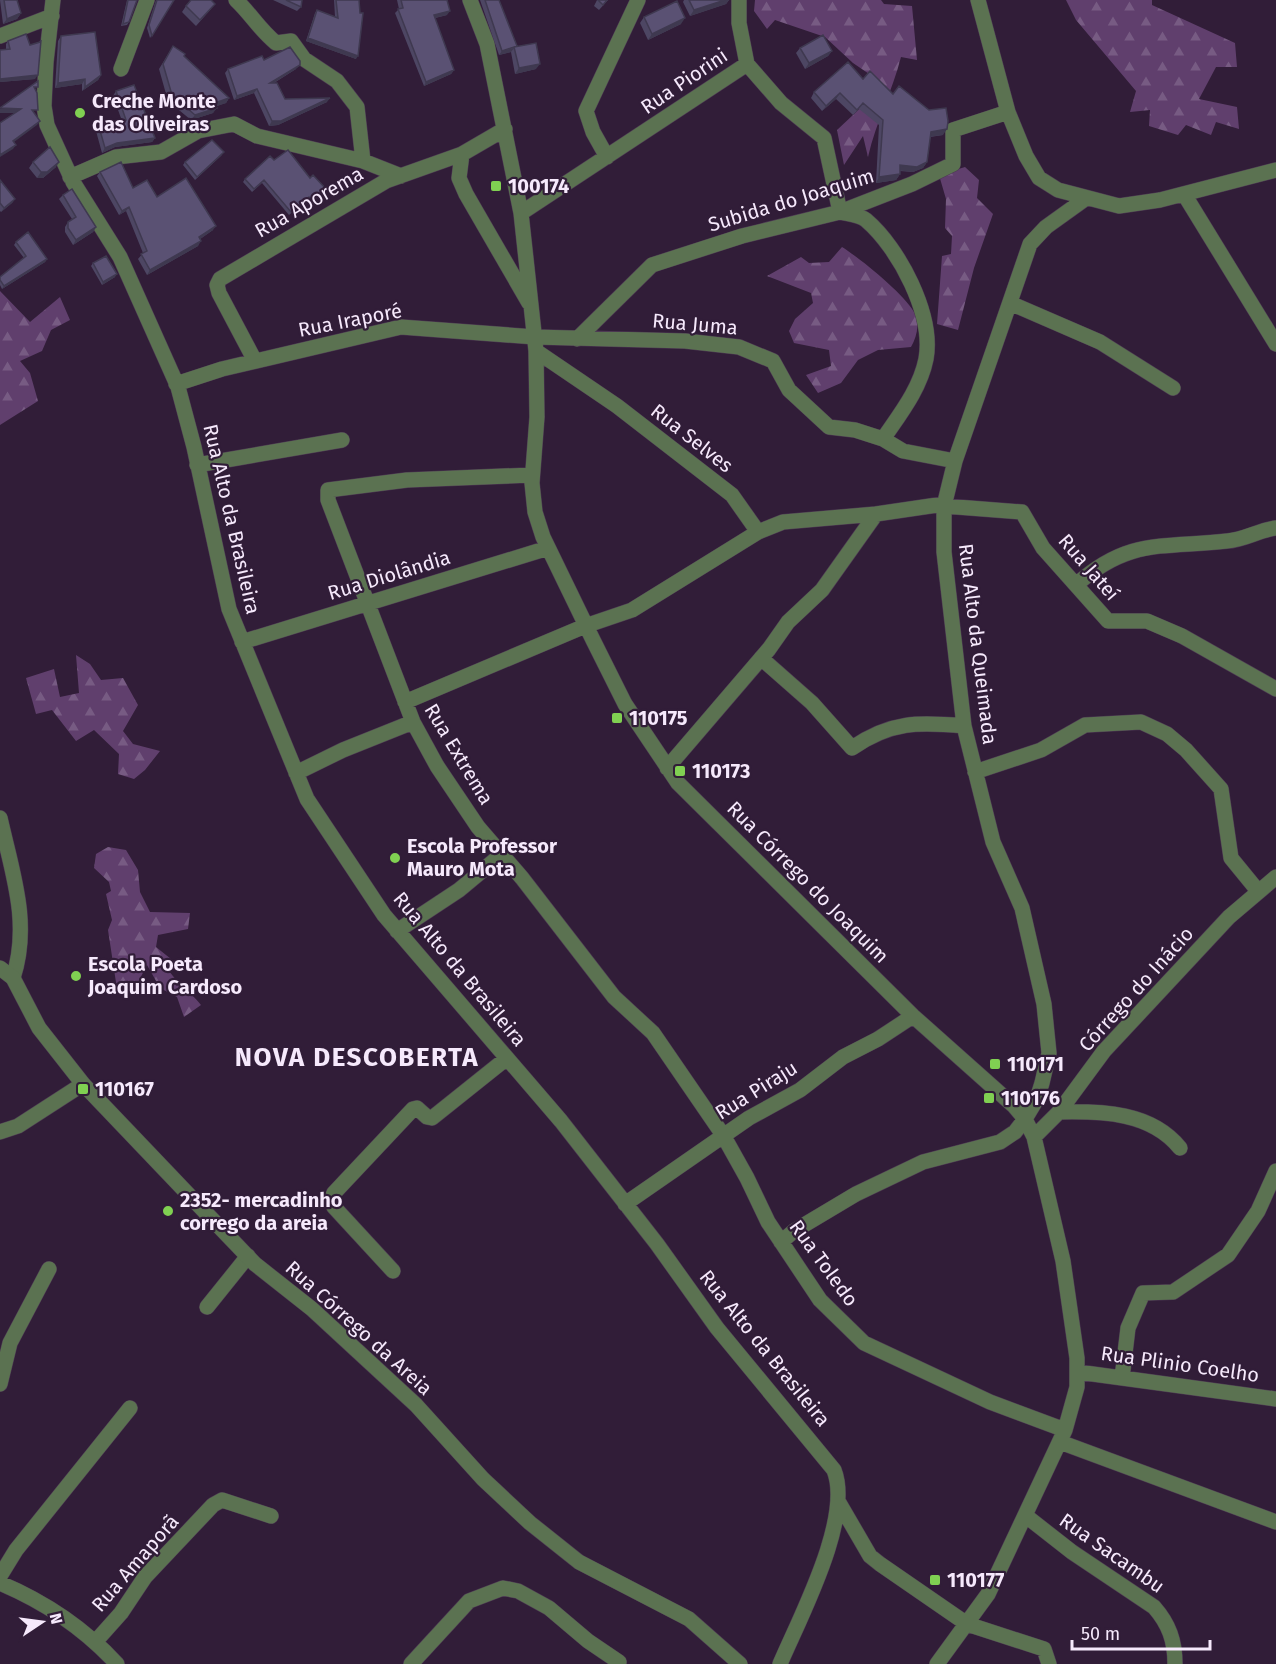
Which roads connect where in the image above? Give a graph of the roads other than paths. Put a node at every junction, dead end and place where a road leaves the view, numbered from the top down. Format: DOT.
graph roads {
  1 [pos="53,0"];
  2 [pos="147,0"];
  3 [pos="236,0"];
  4 [pos="470,0"];
  5 [pos="638,0"];
  6 [pos="739,0"];
  7 [pos="978,0"];
  8 [pos="52,16"];
  9 [pos="0,36"];
  10 [pos="747,64"];
  11 [pos="121,69"];
  12 [pos="1008,112"];
  13 [pos="505,129"];
  14 [pos="462,153"];
  15 [pos="608,158"];
  16 [pos="363,161"];
  17 [pos="1276,170"];
  18 [pos="401,176"];
  19 [pos="70,177"];
  20 [pos="1184,195"];
  21 [pos="1085,199"];
  22 [pos="840,212"];
  23 [pos="521,213"];
  24 [pos="1010,303"];
  25 [pos="533,309"];
  26 [pos="577,339"];
  27 [pos="536,344"];
  28 [pos="1276,344"];
  29 [pos="255,361"];
  30 [pos="176,384"];
  31 [pos="1173,388"];
  32 [pos="883,439"];
  33 [pos="342,440"];
  34 [pos="955,461"];
  35 [pos="197,465"];
  36 [pos="532,475"];
  37 [pos="944,505"];
  38 [pos="876,514"];
  39 [pos="1276,528"];
  40 [pos="758,532"];
  41 [pos="548,548"];
  42 [pos="1076,585"];
  43 [pos="368,604"];
  44 [pos="585,626"];
  45 [pos="242,642"];
  46 [pos="761,658"];
  47 [pos="1276,689"];
  48 [pos="405,702"];
  49 [pos="412,722"];
  50 [pos="964,726"];
  51 [pos="668,768"];
  52 [pos="975,772"];
  53 [pos="296,773"];
  54 [pos="0,818"];
  55 [pos="501,855"];
  56 [pos="1276,877"];
  57 [pos="1258,891"];
  58 [pos="397,931"];
  59 [pos="0,968"];
  60 [pos="13,978"];
  61 [pos="913,1016"];
  62 [pos="507,1058"];
  63 [pos="83,1084"];
  64 [pos="1059,1112"];
  65 [pos="1025,1119"];
  66 [pos="0,1132"];
  67 [pos="723,1135"];
  68 [pos="1034,1137"];
  69 [pos="1180,1148"];
  70 [pos="1276,1171"];
  71 [pos="625,1204"];
  72 [pos="781,1242"];
  73 [pos="248,1256"];
  74 [pos="49,1269"];
  75 [pos="393,1271"];
  76 [pos="207,1307"];
  77 [pos="5,1342"];
  78 [pos="1078,1372"];
  79 [pos="1122,1378"];
  80 [pos="0,1384"];
  81 [pos="1276,1398"];
  82 [pos="130,1407"];
  83 [pos="1063,1436"];
  84 [pos="838,1501"];
  85 [pos="270,1516"];
  86 [pos="1026,1516"];
  87 [pos="1276,1522"];
  88 [pos="0,1576"];
  89 [pos="0,1583"];
  90 [pos="967,1624"];
  91 [pos="96,1641"];
  92 [pos="619,1662"];
  93 [pos="117,1664"];
  94 [pos="411,1664"];
  95 [pos="740,1664"];
  96 [pos="780,1664"];
  97 [pos="937,1664"];
  98 [pos="1050,1664"];
  99 [pos="1175,1664"];
  1 -- 8 [label="street, Rua Alto da Brasileira"];
  2 -- 11 [label="street"];
  3 -- 16 [label="street"];
  4 -- 13 [label="street, Rua Córrego do Joaquim"];
  5 -- 15 [label="street"];
  6 -- 10 [label="street"];
  7 -- 12 [label="street"];
  8 -- 9 [label="street"];
  8 -- 19 [label="street, Rua Alto da Brasileira"];
  10 -- 15 [label="street, Rua Piorini"];
  10 -- 22 [label="street, Rua Piorini"];
  12 -- 21 [label="street"];
  12 -- 22 [label="street, Subida do Joaquim"];
  13 -- 14 [label="street, Rua Aporema"];
  13 -- 23 [label="street, Rua Córrego do Joaquim"];
  14 -- 18 [label="street, Rua Aporema"];
  14 -- 25 [label="street"];
  15 -- 23 [label="street, Rua Piorini"];
  16 -- 18 [label="street"];
  16 -- 19 [label="street"];
  17 -- 20 [label="street"];
  18 -- 29 [label="street, Rua Aporema"];
  19 -- 30 [label="street, Rua Alto da Brasileira"];
  20 -- 21 [label="street"];
  20 -- 28 [label="street"];
  21 -- 24 [label="street, Rua Alto da Queimada"];
  22 -- 26 [label="street, Subida do Joaquim"];
  22 -- 32 [label="street"];
  23 -- 25 [label="street, Rua Córrego do Joaquim"];
  24 -- 31 [label="street"];
  24 -- 34 [label="street, Rua Alto da Queimada"];
  25 -- 27 [label="street, Rua Córrego do Joaquim"];
  26 -- 27 [label="street, Rua Juma"];
  26 -- 32 [label="street, Rua Juma"];
  27 -- 29 [label="street, Rua Iraporé"];
  27 -- 36 [label="street, Rua Córrego do Joaquim"];
  27 -- 40 [label="street, Rua Selves"];
  29 -- 30 [label="street, Rua Iraporé"];
  30 -- 35 [label="street, Rua Alto da Brasileira"];
  32 -- 34 [label="street, Rua Juma"];
  33 -- 35 [label="street"];
  34 -- 37 [label="street, Rua Alto da Queimada"];
  35 -- 45 [label="street, Rua Alto da Brasileira"];
  36 -- 41 [label="street, Rua Córrego do Joaquim"];
  36 -- 43 [label="street, Rua Extrema"];
  37 -- 38 [label="street"];
  37 -- 42 [label="street, Rua Jateí"];
  37 -- 50 [label="street, Rua Alto da Queimada"];
  38 -- 40 [label="street"];
  38 -- 46 [label="street"];
  39 -- 42 [label="street"];
  40 -- 44 [label="street"];
  41 -- 43 [label="street, Rua Diolândia"];
  41 -- 44 [label="street, Rua Córrego do Joaquim"];
  42 -- 47 [label="street, Rua Jateí"];
  43 -- 45 [label="street, Rua Diolândia"];
  43 -- 48 [label="street, Rua Extrema"];
  44 -- 48 [label="street"];
  44 -- 51 [label="street, Rua Córrego do Joaquim"];
  45 -- 53 [label="street, Rua Alto da Brasileira"];
  46 -- 50 [label="street"];
  46 -- 51 [label="street"];
  48 -- 49 [label="street, Rua Extrema"];
  49 -- 53 [label="street"];
  49 -- 55 [label="street, Rua Extrema"];
  50 -- 52 [label="street, Rua Alto da Queimada"];
  51 -- 61 [label="street, Rua Córrego do Joaquim"];
  52 -- 57 [label="street"];
  52 -- 65 [label="street, Rua Alto da Queimada"];
  53 -- 58 [label="street, Rua Alto da Brasileira"];
  54 -- 60 [label="street"];
  55 -- 58 [label="street"];
  55 -- 67 [label="street, Rua Extrema"];
  56 -- 57 [label="street, Córrego do Inácio"];
  57 -- 64 [label="street, Córrego do Inácio"];
  58 -- 62 [label="street, Rua Alto da Brasileira"];
  59 -- 60 [label="street, Rua Córrego da Areia"];
  60 -- 63 [label="street, Rua Córrego da Areia"];
  61 -- 65 [label="street, Rua Córrego do Joaquim"];
  61 -- 67 [label="street, Rua Piraju"];
  62 -- 71 [label="street, Rua Alto da Brasileira"];
  62 -- 75 [label="street"];
  63 -- 66 [label="street"];
  63 -- 73 [label="street, Rua Córrego da Areia"];
  64 -- 68 [label="street, Córrego do Inácio"];
  64 -- 69 [label="street"];
  65 -- 68 [label="street, Rua Córrego do Joaquim"];
  65 -- 72 [label="street"];
  67 -- 71 [label="street, Rua Piraju"];
  67 -- 72 [label="street, Rua Toledo"];
  68 -- 78 [label="street, Rua Córrego do Joaquim"];
  70 -- 79 [label="street"];
  71 -- 84 [label="street, Rua Alto da Brasileira"];
  72 -- 83 [label="street, Rua Toledo"];
  73 -- 76 [label="street"];
  73 -- 95 [label="street, Rua Córrego da Areia"];
  74 -- 77 [label="street"];
  77 -- 80 [label="street"];
  78 -- 79 [label="street, Rua Plinio Coelho"];
  78 -- 83 [label="street, Rua Córrego do Joaquim"];
  79 -- 81 [label="street, Rua Plinio Coelho"];
  82 -- 88 [label="street"];
  83 -- 86 [label="street, Rua Córrego do Joaquim"];
  83 -- 87 [label="street, Rua Toledo"];
  84 -- 90 [label="street"];
  84 -- 96 [label="street, Rua Alto da Brasileira"];
  85 -- 91 [label="street, Rua Amaporã"];
  86 -- 90 [label="street, Rua Córrego do Joaquim"];
  86 -- 99 [label="street, Rua Sacambu"];
  89 -- 91 [label="street"];
  90 -- 97 [label="street, Rua Córrego do Joaquim"];
  90 -- 98 [label="street"];
  91 -- 93 [label="street"];
  92 -- 94 [label="street"];
}
